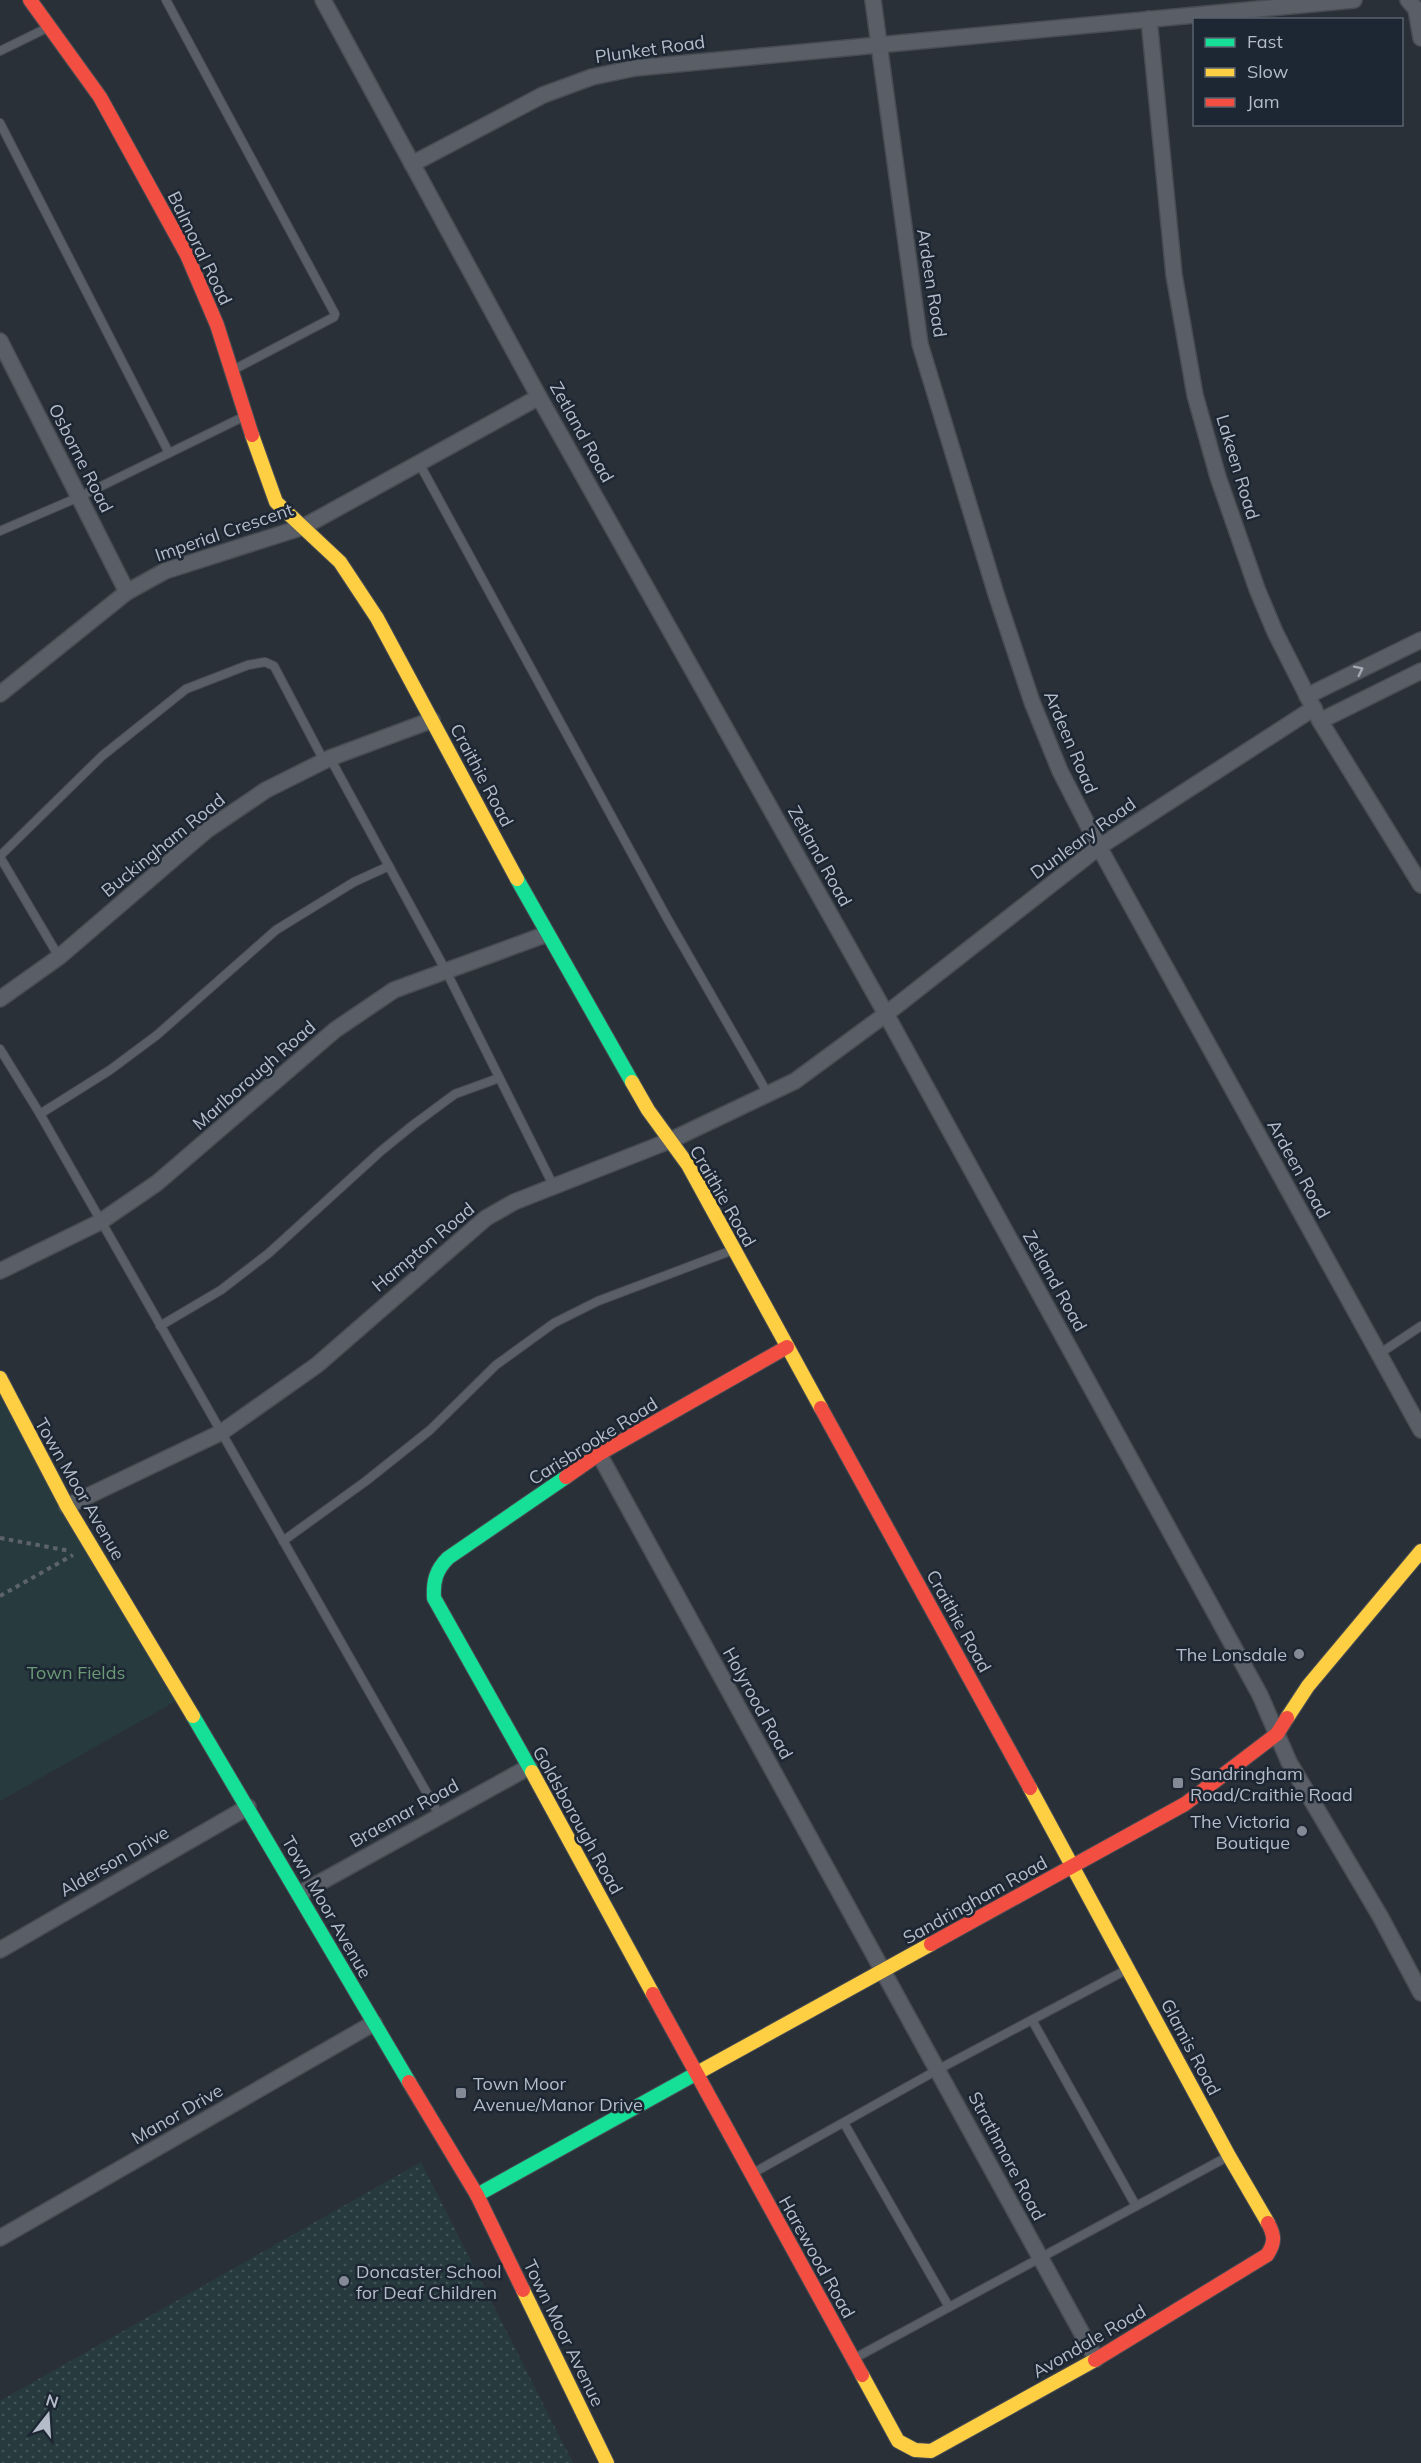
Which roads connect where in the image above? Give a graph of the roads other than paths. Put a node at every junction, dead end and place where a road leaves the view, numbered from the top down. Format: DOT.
graph roads {
  1 [pos="30,0"];
  2 [pos="166,0"];
  3 [pos="323,0"];
  4 [pos="873,0"];
  5 [pos="1354,0"];
  6 [pos="1408,0"];
  7 [pos="1149,19"];
  8 [pos="51,27"];
  9 [pos="1421,38"];
  10 [pos="877,44"];
  11 [pos="0,51"];
  12 [pos="0,123"];
  13 [pos="412,164"];
  14 [pos="0,341"];
  15 [pos="232,371"];
  16 [pos="540,397"];
  17 [pos="246,416"];
  18 [pos="169,453"];
  19 [pos="419,463"];
  20 [pos="79,497"];
  21 [pos="303,527"];
  22 [pos="0,531"];
  23 [pos="127,592"];
  24 [pos="1421,640"];
  25 [pos="1421,671"];
  26 [pos="0,694"];
  27 [pos="1314,708"];
  28 [pos="432,720"];
  29 [pos="327,759"];
  30 [pos="1099,847"];
  31 [pos="0,857"];
  32 [pos="389,866"];
  33 [pos="1421,885"];
  34 [pos="547,934"];
  35 [pos="59,957"];
  36 [pos="446,971"];
  37 [pos="0,999"];
  38 [pos="886,1014"];
  39 [pos="0,1048"];
  40 [pos="499,1077"];
  41 [pos="768,1094"];
  42 [pos="40,1114"];
  43 [pos="669,1141"];
  44 [pos="554,1187"];
  45 [pos="100,1222"];
  46 [pos="734,1250"];
  47 [pos="0,1271"];
  48 [pos="160,1326"];
  49 [pos="1421,1326"];
  50 [pos="787,1347"];
  51 [pos="1379,1354"];
  52 [pos="0,1378"];
  53 [pos="1421,1431"];
  54 [pos="222,1432"];
  55 [pos="599,1454"];
  56 [pos="67,1506"];
  57 [pos="283,1541"];
  58 [pos="1421,1551"];
  59 [pos="433,1582"];
  60 [pos="1277,1734"];
  61 [pos="529,1767"];
  62 [pos="248,1807"];
  63 [pos="440,1816"];
  64 [pos="1072,1866"];
  65 [pos="298,1894"];
  66 [pos="0,1950"];
  67 [pos="1129,1968"];
  68 [pos="883,1971"];
  69 [pos="1421,1993"];
  70 [pos="1032,2020"];
  71 [pos="374,2024"];
  72 [pos="939,2069"];
  73 [pos="696,2074"];
  74 [pos="844,2123"];
  75 [pos="1229,2156"];
  76 [pos="751,2174"];
  77 [pos="477,2194"];
  78 [pos="1136,2206"];
  79 [pos="0,2238"];
  80 [pos="1274,2245"];
  81 [pos="1041,2259"];
  82 [pos="950,2307"];
  83 [pos="854,2359"];
  84 [pos="1096,2359"];
  85 [pos="915,2450"];
  86 [pos="607,2463"];
  1 -- 8 [label="street, Balmoral Road"];
  2 -- 15 [label="lane"];
  3 -- 13 [label="street, Zetland Road"];
  4 -- 10 [label="street, Ardeen Road"];
  5 -- 7 [label="street, Plunket Road"];
  6 -- 9 [label="street"];
  7 -- 10 [label="street, Plunket Road"];
  7 -- 27 [label="street, Lakeen Road"];
  8 -- 11 [label="lane"];
  8 -- 15 [label="street, Balmoral Road"];
  10 -- 13 [label="street, Plunket Road"];
  10 -- 30 [label="street, Ardeen Road"];
  12 -- 18 [label="lane"];
  13 -- 16 [label="street, Zetland Road"];
  14 -- 20 [label="street, Osborne Road"];
  15 -- 17 [label="street, Balmoral Road"];
  16 -- 19 [label="street, Imperial Crescent"];
  16 -- 38 [label="street, Zetland Road"];
  17 -- 18 [label="lane"];
  17 -- 21 [label="street, Balmoral Road"];
  18 -- 20 [label="lane"];
  19 -- 21 [label="street, Imperial Crescent"];
  19 -- 41 [label="lane"];
  20 -- 22 [label="lane"];
  20 -- 23 [label="street, Osborne Road"];
  21 -- 23 [label="street, Imperial Crescent"];
  21 -- 28 [label="street, Craithie Road"];
  23 -- 26 [label="street, Imperial Crescent"];
  27 -- 24 [label="street, Dunleary Road, one-way"];
  25 -- 27 [label="street, Dunleary Road"];
  27 -- 30 [label="street, Dunleary Road"];
  27 -- 33 [label="street, Lakeen Road"];
  28 -- 29 [label="street, Buckingham Road"];
  28 -- 34 [label="street, Craithie Road"];
  29 -- 31 [label="lane"];
  29 -- 32 [label="lane"];
  29 -- 35 [label="street, Buckingham Road"];
  30 -- 38 [label="street, Dunleary Road"];
  30 -- 51 [label="street, Ardeen Road"];
  31 -- 35 [label="lane"];
  32 -- 36 [label="lane"];
  32 -- 42 [label="lane"];
  34 -- 36 [label="street, Marlborough Road"];
  34 -- 43 [label="street, Craithie Road"];
  35 -- 37 [label="street, Buckingham Road"];
  36 -- 40 [label="lane"];
  36 -- 45 [label="street, Marlborough Road"];
  38 -- 41 [label="street, Hampton Road"];
  38 -- 60 [label="street, Zetland Road"];
  39 -- 42 [label="lane"];
  40 -- 44 [label="lane"];
  40 -- 48 [label="lane"];
  41 -- 43 [label="street, Hampton Road"];
  42 -- 45 [label="lane"];
  43 -- 44 [label="street, Hampton Road"];
  43 -- 46 [label="street, Craithie Road"];
  44 -- 54 [label="street, Hampton Road"];
  45 -- 47 [label="street, Marlborough Road"];
  45 -- 48 [label="lane"];
  46 -- 50 [label="street, Craithie Road"];
  46 -- 57 [label="lane"];
  48 -- 54 [label="lane"];
  49 -- 51 [label="lane"];
  50 -- 55 [label="street, Carisbrooke Road"];
  50 -- 64 [label="street, Craithie Road"];
  51 -- 53 [label="street, Ardeen Road"];
  52 -- 56 [label="street, Town Moor Avenue"];
  54 -- 56 [label="street, Hampton Road"];
  54 -- 57 [label="lane"];
  55 -- 59 [label="street, Carisbrooke Road"];
  55 -- 68 [label="street, Holyrood Road"];
  56 -- 62 [label="street, Town Moor Avenue"];
  57 -- 63 [label="lane"];
  58 -- 60 [label="street, Sandringham Road"];
  59 -- 61 [label="street, Goldsborough Road"];
  60 -- 64 [label="street, Sandringham Road"];
  60 -- 69 [label="street, Zetland Road"];
  61 -- 63 [label="street, Braemar Road"];
  61 -- 73 [label="street, Goldsborough Road"];
  62 -- 65 [label="street, Town Moor Avenue"];
  62 -- 66 [label="street, Alderson Drive"];
  63 -- 65 [label="street, Braemar Road"];
  64 -- 67 [label="street, Glamis Road"];
  64 -- 68 [label="street, Sandringham Road"];
  65 -- 71 [label="street, Town Moor Avenue"];
  67 -- 70 [label="lane"];
  67 -- 75 [label="street, Glamis Road"];
  68 -- 72 [label="street, Strathmore Road"];
  68 -- 73 [label="street, Sandringham Road"];
  70 -- 72 [label="lane"];
  70 -- 78 [label="lane"];
  71 -- 77 [label="street, Town Moor Avenue"];
  71 -- 79 [label="street, Manor Drive"];
  72 -- 74 [label="lane"];
  72 -- 81 [label="street, Strathmore Road"];
  73 -- 76 [label="street, Harewood Road"];
  73 -- 77 [label="street, Sandringham Road"];
  74 -- 76 [label="lane"];
  74 -- 82 [label="lane"];
  75 -- 78 [label="lane"];
  75 -- 80 [label="street, Glamis Road"];
  76 -- 83 [label="street, Harewood Road"];
  77 -- 86 [label="street, Town Moor Avenue"];
  78 -- 81 [label="lane"];
  80 -- 84 [label="street, Avondale Road"];
  81 -- 82 [label="lane"];
  81 -- 84 [label="street, Strathmore Road"];
  82 -- 83 [label="lane"];
  83 -- 85 [label="street, Harewood Road"];
  84 -- 85 [label="street, Avondale Road"];
}
